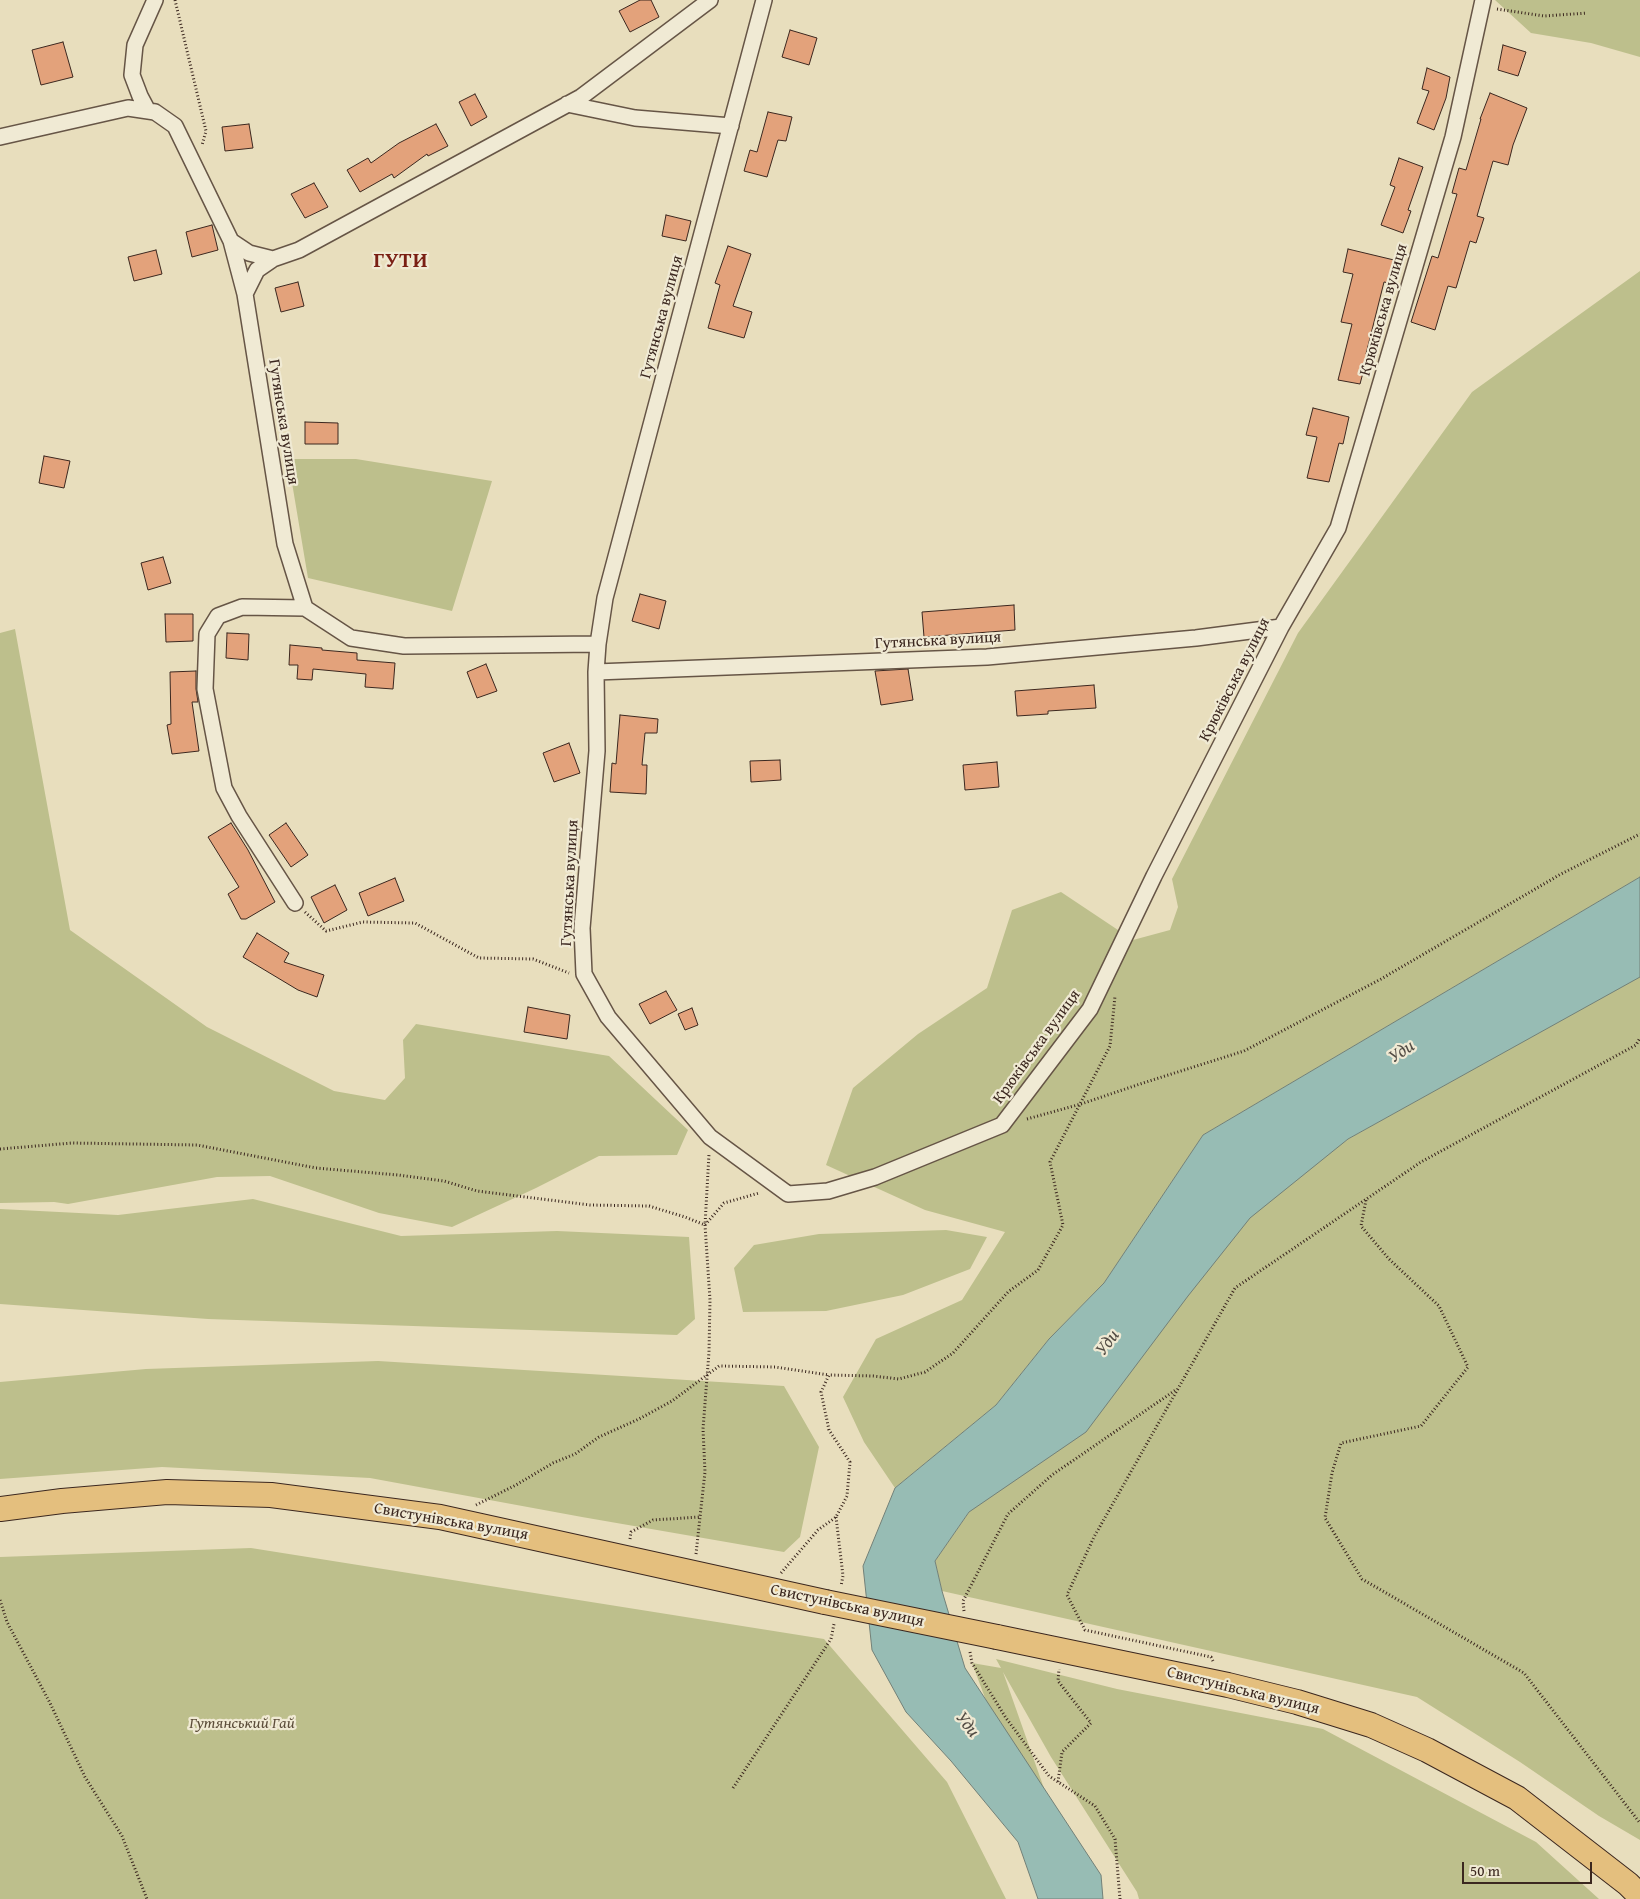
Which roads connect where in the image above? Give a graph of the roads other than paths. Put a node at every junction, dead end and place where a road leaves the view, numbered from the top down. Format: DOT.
graph roads {
  1 [pos="155,0"];
  2 [pos="710,0"];
  3 [pos="764,0"];
  4 [pos="1482,3"];
  5 [pos="567,104"];
  6 [pos="148,111"];
  7 [pos="731,126"];
  8 [pos="0,137"];
  9 [pos="231,241"];
  10 [pos="273,258"];
  11 [pos="245,294"];
  12 [pos="306,608"];
  13 [pos="1281,627"];
  14 [pos="598,644"];
  15 [pos="596,672"];
  16 [pos="294,903"];
  17 [pos="788,1194"];
  18 [pos="0,1509"];
  19 [pos="1640,1896"];
  1 -- 6 [label="street"];
  2 -- 5 [label="street"];
  3 -- 7 [label="street, Гутянська вулиця"];
  4 -- 13 [label="street, Крюківська вулиця"];
  5 -- 7 [label="street"];
  5 -- 10 [label="street"];
  6 -- 8 [label="street, Гутянська вулиця"];
  6 -- 9 [label="street, Гутянська вулиця"];
  7 -- 14 [label="street, Гутянська вулиця"];
  9 -- 10 [label="street"];
  9 -- 11 [label="street, Гутянська вулиця"];
  10 -- 11 [label="street"];
  11 -- 12 [label="street, Гутянська вулиця"];
  12 -- 14 [label="street"];
  12 -- 16 [label="street"];
  13 -- 15 [label="street, Гутянська вулиця"];
  13 -- 17 [label="street, Крюківська вулиця"];
  14 -- 15 [label="street, Гутянська вулиця"];
  15 -- 17 [label="street, Гутянська вулиця"];
  18 -- 19 [label="main road, Свистунівська вулиця, bridge"];
}
